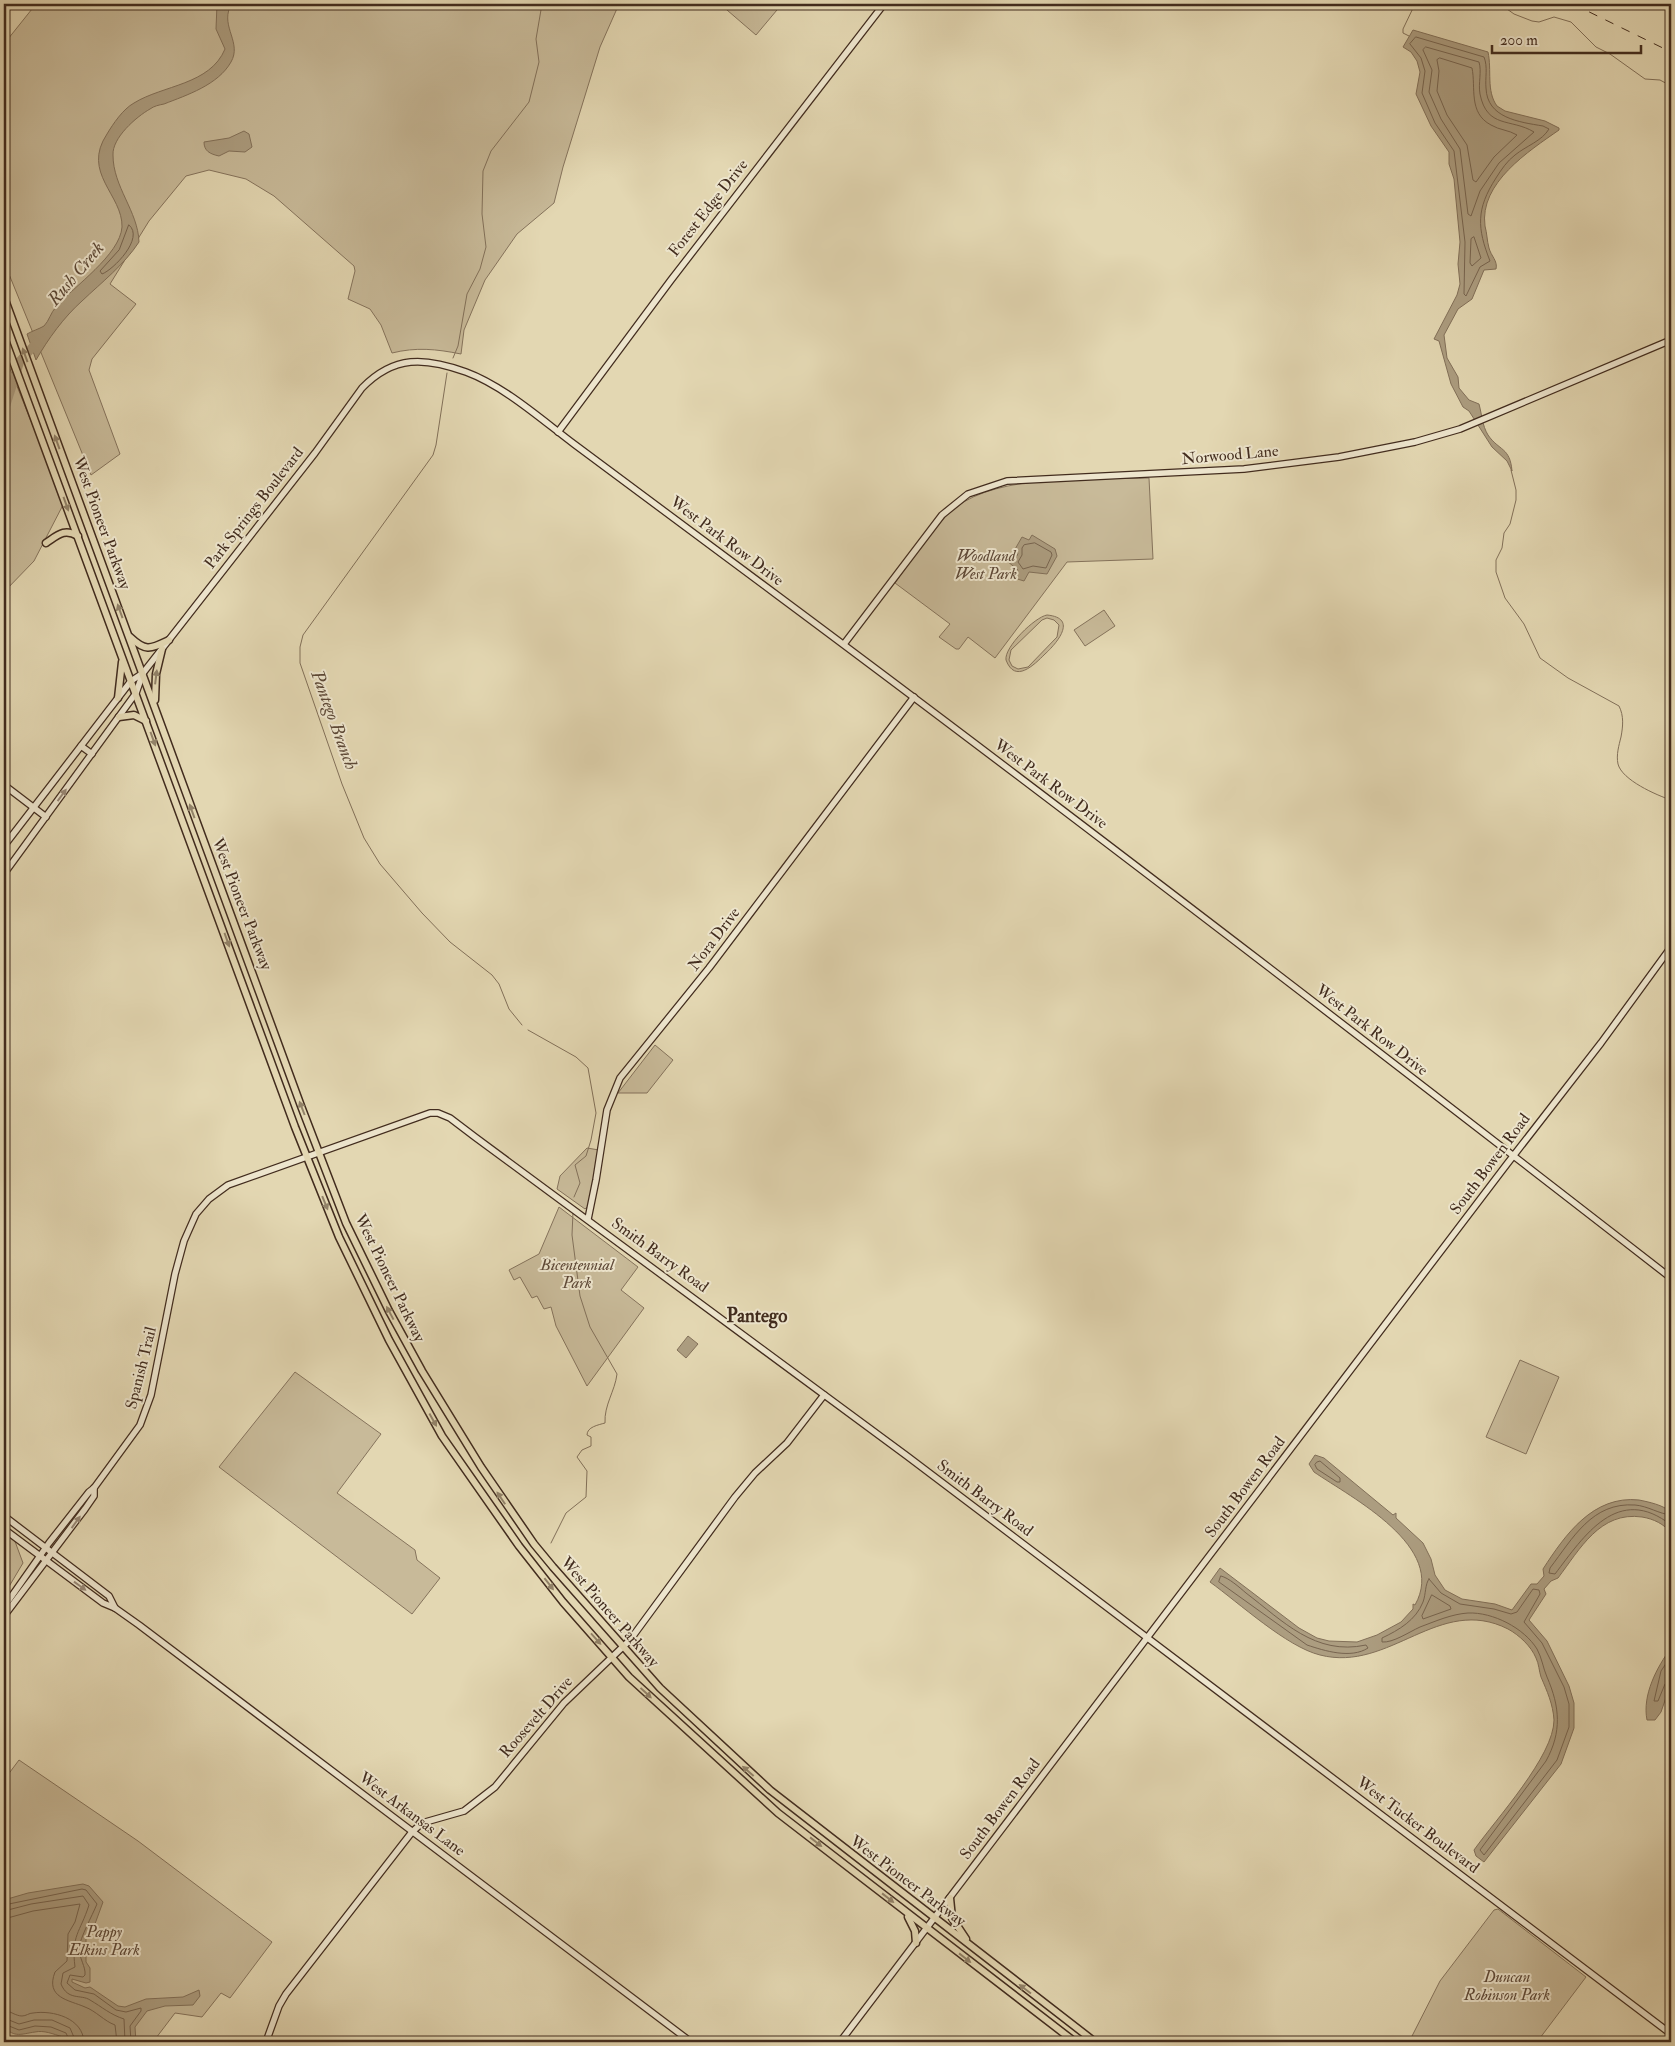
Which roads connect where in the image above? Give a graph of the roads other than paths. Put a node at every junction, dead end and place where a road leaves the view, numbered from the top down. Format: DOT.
graph roads {
  1 [pos="884,4"];
  2 [pos="4,297"];
  3 [pos="4,338"];
  4 [pos="1671,340"];
  5 [pos="391,366"];
  6 [pos="558,432"];
  7 [pos="78,536"];
  8 [pos="46,543"];
  9 [pos="130,637"];
  10 [pos="169,640"];
  11 [pos="844,644"];
  12 [pos="162,649"];
  13 [pos="122,656"];
  14 [pos="143,673"];
  15 [pos="131,681"];
  16 [pos="136,693"];
  17 [pos="914,697"];
  18 [pos="118,698"];
  19 [pos="155,706"];
  20 [pos="119,717"];
  21 [pos="146,721"];
  22 [pos="81,746"];
  23 [pos="92,754"];
  24 [pos="4,785"];
  25 [pos="33,807"];
  26 [pos="46,817"];
  27 [pos="4,846"];
  28 [pos="4,874"];
  29 [pos="1671,947"];
  30 [pos="319,1154"];
  31 [pos="1513,1156"];
  32 [pos="307,1158"];
  33 [pos="588,1219"];
  34 [pos="184,1242"];
  35 [pos="1671,1278"];
  36 [pos="824,1394"];
  37 [pos="94,1488"];
  38 [pos="4,1516"];
  39 [pos="4,1529"];
  40 [pos="45,1547"];
  41 [pos="53,1553"];
  42 [pos="39,1556"];
  43 [pos="47,1561"];
  44 [pos="4,1607"];
  45 [pos="115,1608"];
  46 [pos="4,1616"];
  47 [pos="1148,1638"];
  48 [pos="622,1648"];
  49 [pos="612,1657"];
  50 [pos="412,1832"];
  51 [pos="950,1898"];
  52 [pos="903,1910"];
  53 [pos="935,1917"];
  54 [pos="927,1929"];
  55 [pos="916,1943"];
  56 [pos="971,1946"];
  57 [pos="1055,2011"];
  58 [pos="1045,2020"];
  59 [pos="1671,2034"];
  60 [pos="266,2042"];
  61 [pos="691,2042"];
  62 [pos="840,2042"];
  63 [pos="1075,2042"];
  64 [pos="1095,2042"];
  1 -- 6 [label="street, Forest Edge Drive"];
  9 -- 2 [label="main road, West Pioneer Parkway, one-way"];
  3 -- 7 [label="main road, West Pioneer Parkway, one-way"];
  4 -- 11 [label="street, Norwood Lane"];
  5 -- 6 [label="street, West Park Row Drive"];
  5 -- 10 [label="street, Park Springs Boulevard"];
  6 -- 11 [label="street, West Park Row Drive"];
  7 -- 8 [label="main road"];
  7 -- 13 [label="main road, West Pioneer Parkway"];
  9 -- 10 [label="main road"];
  9 -- 14 [label="main road, West Pioneer Parkway"];
  10 -- 12 [label="street, Park Springs Boulevard"];
  11 -- 17 [label="street, West Park Row Drive"];
  12 -- 14 [label="street, Park Springs Boulevard"];
  19 -- 12 [label="main road, one-way"];
  13 -- 15 [label="main road, West Pioneer Parkway"];
  13 -- 18 [label="main road"];
  14 -- 15 [label="street, Park Springs Boulevard"];
  14 -- 16 [label="street, Park Springs Boulevard"];
  14 -- 19 [label="main road, West Pioneer Parkway"];
  15 -- 16 [label="main road, West Pioneer Parkway"];
  15 -- 18 [label="street, Park Springs Boulevard"];
  16 -- 20 [label="street, Park Springs Boulevard"];
  16 -- 21 [label="main road, West Pioneer Parkway"];
  17 -- 31 [label="street, West Park Row Drive"];
  17 -- 33 [label="street, Nora Drive"];
  18 -- 22 [label="street, Park Springs Boulevard"];
  30 -- 19 [label="main road, West Pioneer Parkway, one-way"];
  20 -- 21 [label="main road"];
  20 -- 23 [label="street, Park Springs Boulevard"];
  21 -- 32 [label="main road, West Pioneer Parkway, one-way"];
  22 -- 23 [label="street"];
  22 -- 25 [label="street, Park Springs Boulevard"];
  26 -- 23 [label="street, Park Springs Boulevard, one-way"];
  24 -- 25 [label="street"];
  25 -- 26 [label="street"];
  25 -- 27 [label="street, Park Springs Boulevard"];
  26 -- 28 [label="street, Park Springs Boulevard"];
  29 -- 31 [label="street, South Bowen Road"];
  30 -- 32 [label="street, Smith Barry Road"];
  30 -- 33 [label="street, Smith Barry Road"];
  48 -- 30 [label="main road, West Pioneer Parkway, one-way"];
  31 -- 35 [label="street, West Park Row Drive"];
  31 -- 47 [label="street, South Bowen Road"];
  32 -- 34 [label="street, Smith Barry Road"];
  32 -- 49 [label="main road, West Pioneer Parkway, one-way"];
  33 -- 36 [label="street, Smith Barry Road"];
  34 -- 37 [label="street, Spanish Trail"];
  36 -- 47 [label="street, Smith Barry Road"];
  36 -- 48 [label="street, Roosevelt Drive"];
  37 -- 40 [label="street, Spanish Trail"];
  41 -- 37 [label="street, Spanish Trail, one-way"];
  38 -- 40 [label="street, West Arkansas Lane"];
  39 -- 42 [label="street, West Arkansas Lane"];
  40 -- 41 [label="street, West Arkansas Lane"];
  40 -- 42 [label="street, Spanish Trail"];
  41 -- 43 [label="street, Spanish Trail"];
  41 -- 45 [label="street, West Arkansas Lane"];
  42 -- 43 [label="street, West Arkansas Lane"];
  42 -- 44 [label="street, Spanish Trail"];
  43 -- 45 [label="street, West Arkansas Lane, one-way"];
  43 -- 46 [label="street, Spanish Trail"];
  45 -- 50 [label="street, West Arkansas Lane"];
  47 -- 51 [label="street, South Bowen Road"];
  47 -- 59 [label="street, West Tucker Boulevard"];
  48 -- 49 [label="street, Roosevelt Drive"];
  53 -- 48 [label="main road, West Pioneer Parkway, one-way"];
  49 -- 50 [label="street, Roosevelt Drive"];
  49 -- 52 [label="main road, West Pioneer Parkway, one-way"];
  50 -- 60 [label="street, Roosevelt Drive"];
  50 -- 61 [label="street, West Arkansas Lane"];
  51 -- 53 [label="street, South Bowen Road"];
  51 -- 56 [label="main road"];
  52 -- 54 [label="main road, West Pioneer Parkway"];
  52 -- 55 [label="main road"];
  53 -- 54 [label="street, South Bowen Road"];
  53 -- 56 [label="main road, West Pioneer Parkway"];
  54 -- 55 [label="street, South Bowen Road"];
  54 -- 58 [label="main road, West Pioneer Parkway, one-way"];
  55 -- 62 [label="street, South Bowen Road"];
  57 -- 56 [label="main road, West Pioneer Parkway, one-way"];
  57 -- 58 [label="main road"];
  57 -- 64 [label="main road, West Pioneer Parkway"];
  58 -- 63 [label="main road, West Pioneer Parkway"];
}
